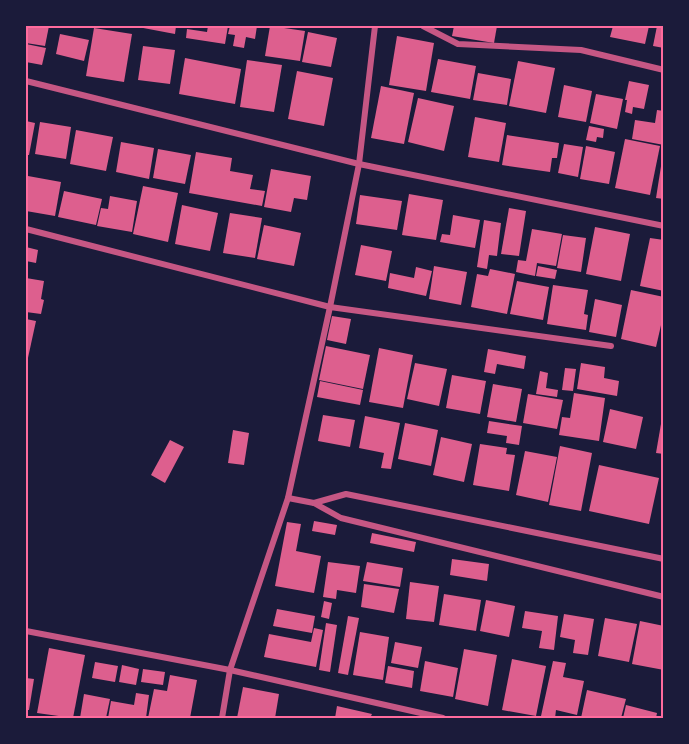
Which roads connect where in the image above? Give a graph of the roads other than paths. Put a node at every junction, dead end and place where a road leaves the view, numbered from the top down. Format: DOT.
graph roads {
  1 [pos="375,26"];
  2 [pos="423,26"];
  3 [pos="663,70"];
  4 [pos="26,81"];
  5 [pos="359,164"];
  6 [pos="663,226"];
  7 [pos="26,229"];
  8 [pos="330,307"];
  9 [pos="611,346"];
  10 [pos="288,498"];
  11 [pos="314,503"];
  12 [pos="663,559"];
  13 [pos="663,597"];
  14 [pos="26,631"];
  15 [pos="230,670"];
  16 [pos="222,718"];
  17 [pos="443,718"];
  1 -- 5 [label="street"];
  2 -- 3 [label="street"];
  4 -- 5 [label="street"];
  5 -- 6 [label="street"];
  5 -- 8 [label="street"];
  7 -- 8 [label="street"];
  8 -- 9 [label="street"];
  8 -- 10 [label="street"];
  10 -- 11 [label="street"];
  10 -- 15 [label="street"];
  11 -- 12 [label="street"];
  11 -- 13 [label="street"];
  14 -- 15 [label="street"];
  15 -- 16 [label="street"];
  15 -- 17 [label="street"];
}
